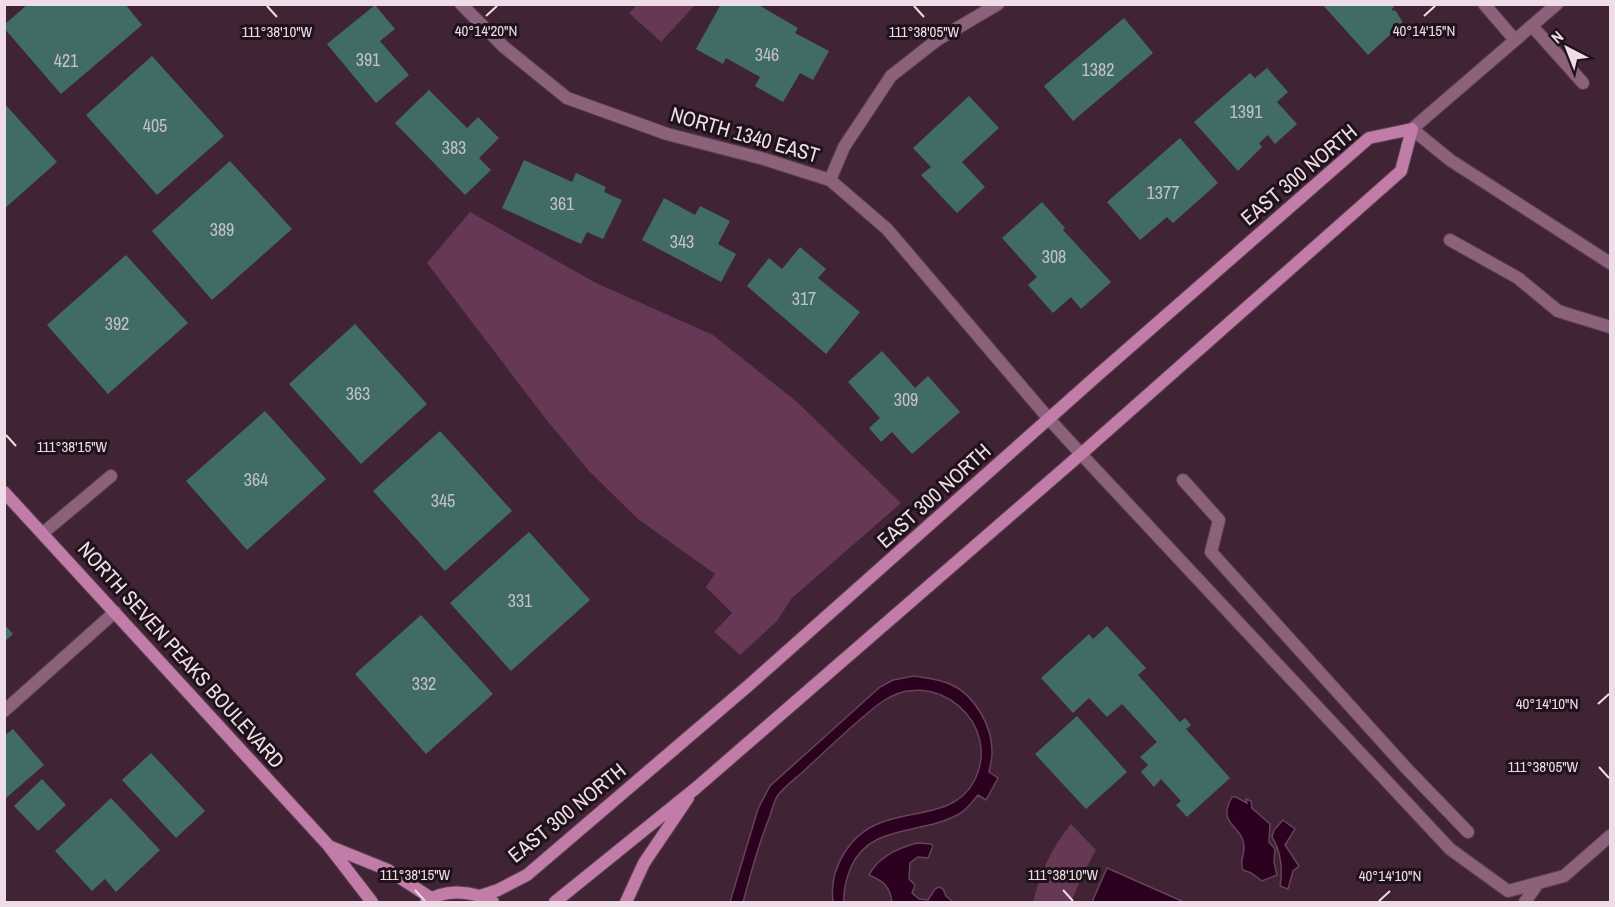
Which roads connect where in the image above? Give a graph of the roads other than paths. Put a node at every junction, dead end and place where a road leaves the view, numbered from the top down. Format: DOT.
graph roads {
  1 [pos="461,4"];
  2 [pos="998,4"];
  3 [pos="1484,4"];
  4 [pos="1557,4"];
  5 [pos="1532,26"];
  6 [pos="1515,40"];
  7 [pos="1583,83"];
  8 [pos="1412,129"];
  9 [pos="830,180"];
  10 [pos="1450,240"];
  11 [pos="1611,263"];
  12 [pos="1611,327"];
  13 [pos="1049,419"];
  14 [pos="1081,454"];
  15 [pos="111,476"];
  16 [pos="1183,480"];
  17 [pos="4,492"];
  18 [pos="43,533"];
  19 [pos="114,612"];
  20 [pos="4,711"];
  21 [pos="696,788"];
  22 [pos="1468,832"];
  23 [pos="1611,836"];
  24 [pos="328,845"];
  25 [pos="1538,883"];
  26 [pos="480,896"];
  27 [pos="428,900"];
  28 [pos="372,903"];
  29 [pos="493,903"];
  30 [pos="555,903"];
  31 [pos="626,903"];
  32 [pos="1525,903"];
  1 -- 9 [label="street, NORTH 1340 EAST"];
  2 -- 9 [label="street"];
  3 -- 6 [label="street"];
  4 -- 5 [label="street, EAST 300 NORTH"];
  5 -- 6 [label="street, EAST 300 NORTH"];
  5 -- 7 [label="street"];
  6 -- 8 [label="street, EAST 300 NORTH"];
  8 -- 11 [label="street"];
  8 -- 13 [label="street, EAST 300 NORTH"];
  8 -- 14 [label="street"];
  9 -- 13 [label="street, NORTH 1340 EAST"];
  10 -- 12 [label="street"];
  13 -- 14 [label="street, NORTH 1340 EAST"];
  13 -- 26 [label="street, EAST 300 NORTH"];
  14 -- 21 [label="street"];
  14 -- 25 [label="street, NORTH 1340 EAST"];
  15 -- 18 [label="street"];
  16 -- 22 [label="street"];
  17 -- 18 [label="street, NORTH SEVEN PEAKS BOULEVARD"];
  18 -- 19 [label="street, NORTH SEVEN PEAKS BOULEVARD"];
  19 -- 20 [label="street"];
  19 -- 24 [label="street, NORTH SEVEN PEAKS BOULEVARD"];
  21 -- 30 [label="street"];
  21 -- 31 [label="street"];
  23 -- 25 [label="street"];
  24 -- 27 [label="street, NORTH SEVEN PEAKS BOULEVARD"];
  24 -- 28 [label="street, NORTH SEVEN PEAKS BOULEVARD"];
  25 -- 32 [label="street"];
  26 -- 27 [label="street"];
  26 -- 29 [label="street"];
}
